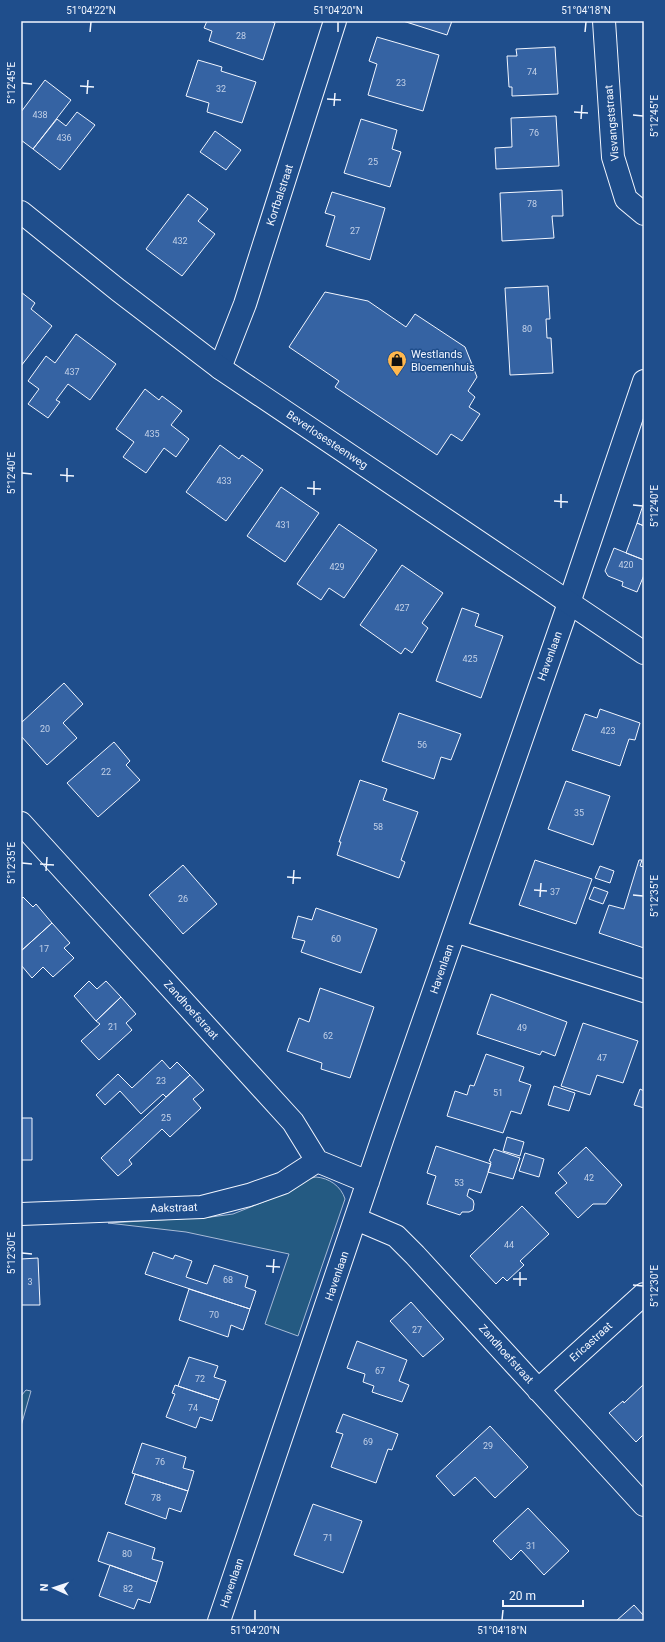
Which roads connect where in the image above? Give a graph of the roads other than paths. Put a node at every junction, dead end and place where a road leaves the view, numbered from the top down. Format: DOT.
graph roads {
  1 [pos="335,21"];
  2 [pos="604,21"];
  3 [pos="21,212"];
  4 [pos="644,214"];
  5 [pos="220,368"];
  6 [pos="644,381"];
  7 [pos="569,603"];
  8 [pos="644,653"];
  9 [pos="21,823"];
  10 [pos="455,931"];
  11 [pos="644,991"];
  12 [pos="317,1161"];
  13 [pos="368,1182"];
  14 [pos="21,1214"];
  15 [pos="356,1220"];
  16 [pos="644,1294"];
  17 [pos="538,1390"];
  18 [pos="644,1505"];
  19 [pos="219,1621"];
  1 -- 5 [label="street, Korfbalstraat"];
  2 -- 4 [label="street, Visvangststraat"];
  3 -- 5 [label="street, Beverlosesteenweg"];
  5 -- 7 [label="street, Beverlosesteenweg"];
  6 -- 7 [label="street, Havenlaan"];
  7 -- 8 [label="street, Beverlosesteenweg"];
  7 -- 10 [label="street, Havenlaan"];
  9 -- 12 [label="street, Zandhoefstraat"];
  10 -- 11 [label="street, Havenlaan"];
  10 -- 13 [label="street, Havenlaan"];
  12 -- 13 [label="street"];
  12 -- 14 [label="street, Aakstraat"];
  13 -- 15 [label="street, Havenlaan"];
  15 -- 17 [label="street, Zandhoefstraat"];
  15 -- 19 [label="street, Havenlaan"];
  16 -- 17 [label="street, Ericastraat"];
  17 -- 18 [label="street, Zandhoefstraat"];
}
